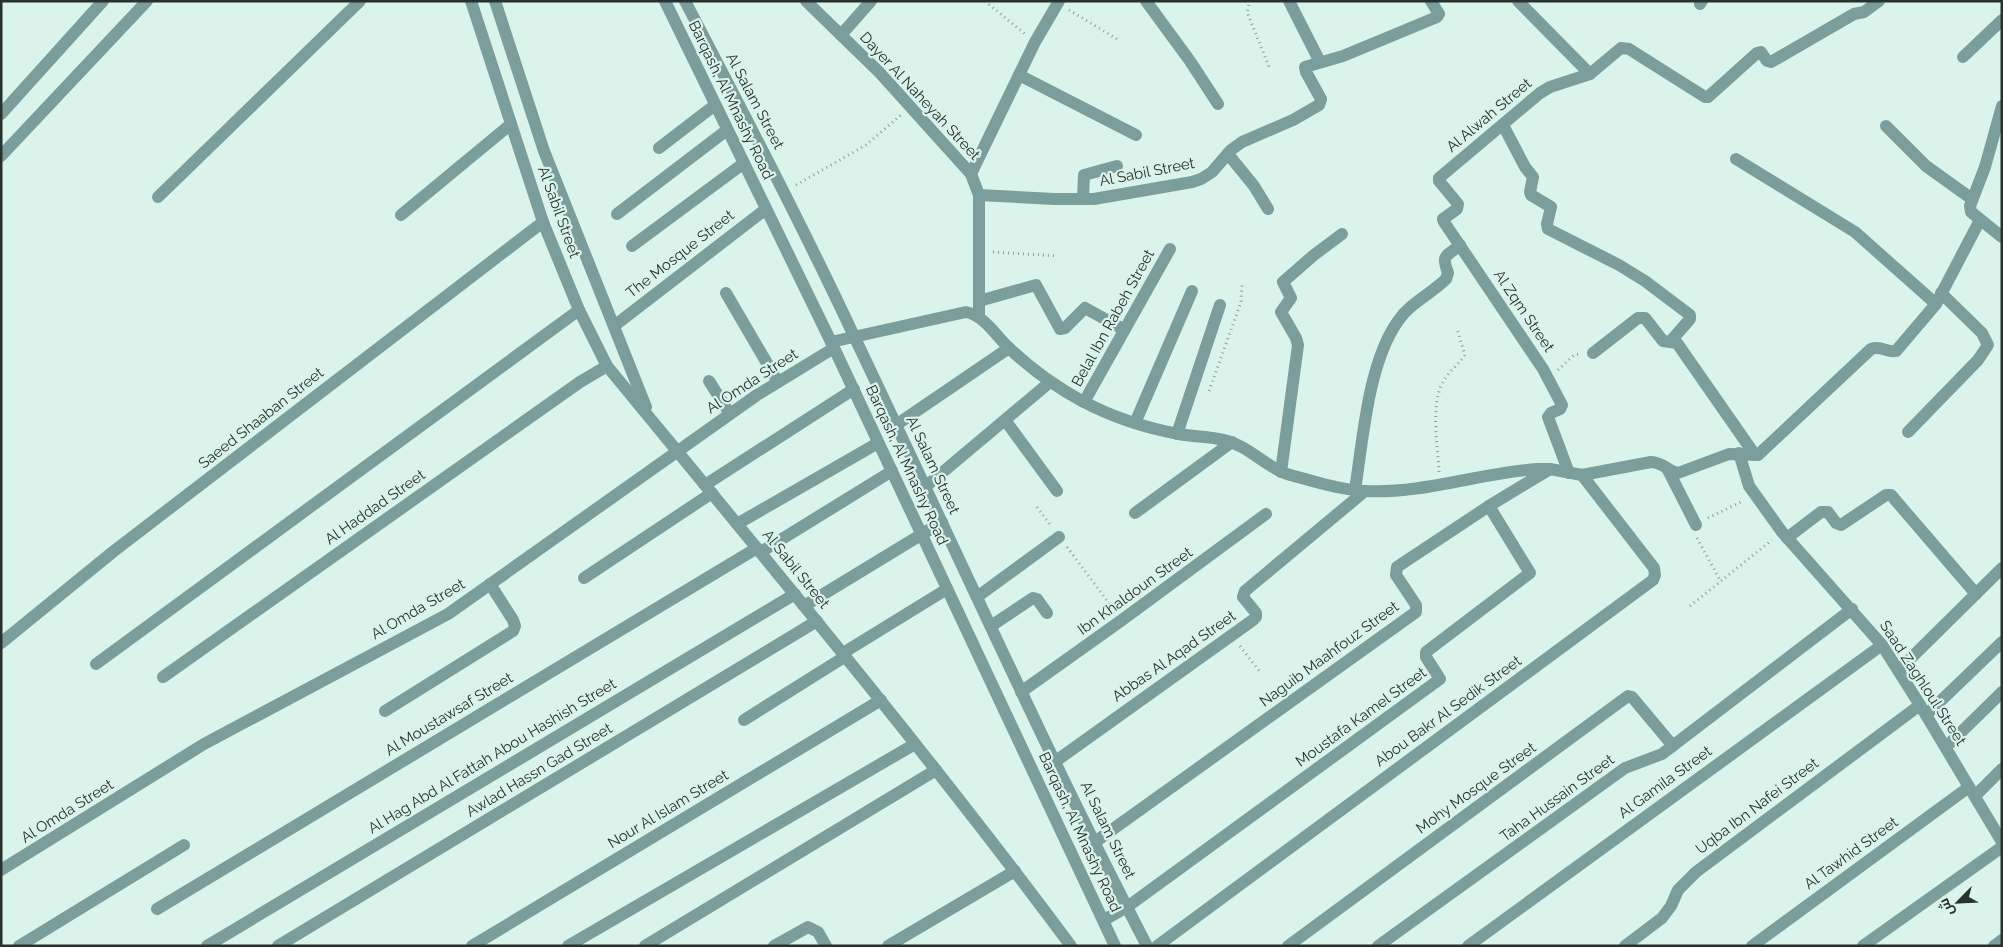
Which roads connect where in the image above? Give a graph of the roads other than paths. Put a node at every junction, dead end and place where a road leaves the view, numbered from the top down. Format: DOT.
graph roads {
  1 [pos="102,1"];
  2 [pos="147,1"];
  3 [pos="360,1"];
  4 [pos="471,1"];
  5 [pos="495,1"];
  6 [pos="665,1"];
  7 [pos="685,1"];
  8 [pos="806,1"];
  9 [pos="871,1"];
  10 [pos="1146,1"];
  11 [pos="1289,1"];
  12 [pos="1431,1"];
  13 [pos="1518,1"];
  14 [pos="1879,1"];
  15 [pos="1058,2"];
  16 [pos="2002,20"];
  17 [pos="841,35"];
  18 [pos="1963,57"];
  19 [pos="1320,62"];
  20 [pos="1590,74"];
  21 [pos="1019,75"];
  22 [pos="1218,104"];
  23 [pos="715,105"];
  24 [pos="2002,106"];
  25 [pos="1,114"];
  26 [pos="510,124"];
  27 [pos="1503,125"];
  28 [pos="1886,126"];
  29 [pos="727,130"];
  30 [pos="1136,135"];
  31 [pos="659,148"];
  32 [pos="1228,154"];
  33 [pos="1,156"];
  34 [pos="1736,159"];
  35 [pos="744,163"];
  36 [pos="1117,166"];
  37 [pos="971,174"];
  38 [pos="1440,177"];
  39 [pos="980,195"];
  40 [pos="158,197"];
  41 [pos="1083,199"];
  42 [pos="1972,200"];
  43 [pos="766,208"];
  44 [pos="1268,209"];
  45 [pos="617,214"];
  46 [pos="401,215"];
  47 [pos="1977,216"];
  48 [pos="543,222"];
  49 [pos="1342,234"];
  50 [pos="2002,237"];
  51 [pos="1460,244"];
  52 [pos="632,246"];
  53 [pos="1170,249"];
  54 [pos="1192,291"];
  55 [pos="726,293"];
  56 [pos="1939,298"];
  57 [pos="979,301"];
  58 [pos="1220,306"];
  59 [pos="579,310"];
  60 [pos="979,317"];
  61 [pos="614,326"];
  62 [pos="1124,329"];
  63 [pos="854,336"];
  64 [pos="1670,342"];
  65 [pos="832,345"];
  66 [pos="1009,348"];
  67 [pos="1593,353"];
  68 [pos="607,366"];
  69 [pos="709,381"];
  70 [pos="778,382"];
  71 [pos="1050,382"];
  72 [pos="854,390"];
  73 [pos="1084,402"];
  74 [pos="730,414"];
  75 [pos="649,417"];
  76 [pos="1005,420"];
  77 [pos="1134,423"];
  78 [pos="896,425"];
  79 [pos="1908,432"];
  80 [pos="1177,434"];
  81 [pos="878,442"];
  82 [pos="1232,442"];
  83 [pos="678,452"];
  84 [pos="1739,453"];
  85 [pos="1755,455"];
  86 [pos="1667,468"];
  87 [pos="1550,469"];
  88 [pos="892,471"];
  89 [pos="1280,472"];
  90 [pos="1569,473"];
  91 [pos="1582,475"];
  92 [pos="925,487"];
  93 [pos="708,489"];
  94 [pos="1360,490"];
  95 [pos="1057,491"];
  96 [pos="1489,506"];
  97 [pos="1135,513"];
  98 [pos="1266,514"];
  99 [pos="942,522"];
  100 [pos="737,524"];
  101 [pos="1696,525"];
  102 [pos="922,534"];
  103 [pos="1784,535"];
  104 [pos="1060,537"];
  105 [pos="759,550"];
  106 [pos="2002,568"];
  107 [pos="584,578"];
  108 [pos="490,584"];
  109 [pos="947,589"];
  110 [pos="795,594"];
  111 [pos="1976,594"];
  112 [pos="977,597"];
  113 [pos="804,606"];
  114 [pos="1852,609"];
  115 [pos="1047,613"];
  116 [pos="817,621"];
  117 [pos="991,626"];
  118 [pos="2002,642"];
  119 [pos="1,643"];
  120 [pos="1882,645"];
  121 [pos="845,655"];
  122 [pos="96,664"];
  123 [pos="1899,670"];
  124 [pos="163,677"];
  125 [pos="1021,692"];
  126 [pos="2002,692"];
  127 [pos="881,700"];
  128 [pos="1923,710"];
  129 [pos="385,711"];
  130 [pos="744,720"];
  131 [pos="915,744"];
  132 [pos="1673,746"];
  133 [pos="1946,747"];
  134 [pos="1056,761"];
  135 [pos="2002,769"];
  136 [pos="936,770"];
  137 [pos="1972,792"];
  138 [pos="1095,842"];
  139 [pos="2002,842"];
  140 [pos="184,845"];
  141 [pos="2002,846"];
  142 [pos="1,870"];
  143 [pos="1016,871"];
  144 [pos="1127,907"];
  145 [pos="157,909"];
  146 [pos="1104,920"];
  147 [pos="2002,940"];
  148 [pos="1066,944"];
  149 [pos="18,946"];
  150 [pos="207,946"];
  151 [pos="278,946"];
  152 [pos="472,946"];
  153 [pos="568,946"];
  154 [pos="645,946"];
  155 [pos="774,946"];
  156 [pos="826,946"];
  157 [pos="888,946"];
  158 [pos="1115,946"];
  159 [pos="1146,946"];
  160 [pos="1157,946"];
  161 [pos="1288,946"];
  162 [pos="1378,946"];
  163 [pos="1468,946"];
  164 [pos="1625,946"];
  165 [pos="1752,946"];
  166 [pos="1863,946"];
  167 [pos="1994,946"];
  1 -- 25 [label="street"];
  2 -- 33 [label="street"];
  3 -- 40 [label="street"];
  4 -- 26 [label="street, Al Sabil Street"];
  5 -- 61 [label="street, Al Sabil Street"];
  6 -- 23 [label="street, Barqash, Al Mnashy Road"];
  7 -- 63 [label="street, Al Salam Street"];
  8 -- 17 [label="street, Dayer Al Naheyah Street"];
  9 -- 17 [label="street"];
  10 -- 22 [label="street"];
  11 -- 19 [label="street"];
  12 -- 19 [label="street"];
  13 -- 20 [label="street"];
  14 -- 20 [label="street"];
  15 -- 21 [label="street"];
  16 -- 18 [label="street"];
  17 -- 37 [label="street, Dayer Al Naheyah Street"];
  19 -- 32 [label="street, Al Sabil Street"];
  20 -- 27 [label="street, Al Alwah Street"];
  21 -- 30 [label="street"];
  21 -- 37 [label="street"];
  23 -- 29 [label="street, Barqash, Al Mnashy Road"];
  23 -- 31 [label="street"];
  24 -- 42 [label="street"];
  26 -- 46 [label="street"];
  26 -- 48 [label="street, Al Sabil Street"];
  27 -- 38 [label="street, Al Alwah Street"];
  27 -- 64 [label="street"];
  28 -- 42 [label="street"];
  29 -- 35 [label="street, Barqash, Al Mnashy Road"];
  29 -- 45 [label="street"];
  32 -- 41 [label="street, Al Sabil Street"];
  32 -- 44 [label="street"];
  34 -- 56 [label="street"];
  35 -- 43 [label="street, Barqash, Al Mnashy Road"];
  35 -- 52 [label="street"];
  36 -- 41 [label="street"];
  37 -- 39 [label="street, Dayer Al Naheyah Street"];
  38 -- 51 [label="street, Al Zqm Street"];
  39 -- 41 [label="street, Al Sabil Street"];
  39 -- 57 [label="street, Dayer Al Naheyah Street"];
  42 -- 47 [label="street"];
  43 -- 61 [label="street, The Mosque Street"];
  43 -- 65 [label="street, Barqash, Al Mnashy Road"];
  47 -- 50 [label="street"];
  47 -- 56 [label="street"];
  48 -- 59 [label="street, Al Sabil Street"];
  48 -- 119 [label="street, Saeed Shaaban Street"];
  49 -- 89 [label="street"];
  51 -- 90 [label="street, Al Zqm Street"];
  51 -- 94 [label="street"];
  53 -- 62 [label="street, Belal Ibn Rabeh Street"];
  54 -- 77 [label="street"];
  55 -- 70 [label="street"];
  56 -- 79 [label="street"];
  56 -- 85 [label="street"];
  57 -- 60 [label="street, Dayer Al Naheyah Street"];
  57 -- 62 [label="street"];
  58 -- 80 [label="street"];
  59 -- 68 [label="street, Al Sabil Street"];
  59 -- 122 [label="street"];
  60 -- 63 [label="street, Al Omda Street"];
  60 -- 66 [label="street"];
  61 -- 75 [label="street, Al Sabil Street"];
  62 -- 73 [label="street, Belal Ibn Rabeh Street"];
  63 -- 65 [label="street, Al Omda Street"];
  63 -- 78 [label="street, Al Salam Street"];
  64 -- 67 [label="street"];
  64 -- 85 [label="street"];
  65 -- 70 [label="street, Al Omda Street"];
  65 -- 72 [label="street, Barqash, Al Mnashy Road"];
  66 -- 71 [label="street"];
  66 -- 78 [label="street"];
  68 -- 75 [label="street, Al Sabil Street"];
  68 -- 124 [label="street, Al Haddad Street"];
  69 -- 74 [label="street"];
  70 -- 74 [label="street, Al Omda Street"];
  71 -- 73 [label="street"];
  71 -- 76 [label="street"];
  72 -- 81 [label="street, Barqash, Al Mnashy Road"];
  72 -- 93 [label="street"];
  73 -- 77 [label="street"];
  74 -- 83 [label="street, Al Omda Street"];
  75 -- 83 [label="street, Al Sabil Street"];
  76 -- 92 [label="street"];
  76 -- 95 [label="street"];
  77 -- 80 [label="street"];
  78 -- 92 [label="street, Al Salam Street"];
  80 -- 82 [label="street"];
  81 -- 88 [label="street, Barqash, Al Mnashy Road"];
  81 -- 100 [label="street"];
  82 -- 89 [label="street"];
  82 -- 97 [label="street"];
  83 -- 93 [label="street, Al Sabil Street"];
  83 -- 108 [label="street, Al Omda Street"];
  84 -- 85 [label="street"];
  84 -- 86 [label="street"];
  84 -- 103 [label="street, Saad Zaghloul Street"];
  86 -- 91 [label="street"];
  86 -- 101 [label="street"];
  87 -- 90 [label="street"];
  87 -- 94 [label="street"];
  87 -- 96 [label="street, Naguib Maahfouz Street"];
  88 -- 102 [label="street, Barqash, Al Mnashy Road"];
  88 -- 105 [label="street, Al Moustawsaf Street"];
  89 -- 94 [label="street"];
  90 -- 91 [label="street"];
  91 -- 160 [label="street, Abou Bakr Al Sedik Street"];
  92 -- 99 [label="street, Al Salam Street"];
  93 -- 100 [label="street, Al Sabil Street"];
  93 -- 107 [label="street"];
  94 -- 134 [label="street, Abbas Al Aqad Street"];
  96 -- 138 [label="street, Naguib Maahfouz Street"];
  96 -- 144 [label="street, Moustafa Kamel Street"];
  98 -- 125 [label="street, Ibn Khaldoun Street"];
  99 -- 102 [label="street"];
  99 -- 112 [label="street, Al Salam Street"];
  100 -- 105 [label="street, Al Sabil Street"];
  102 -- 109 [label="street, Barqash, Al Mnashy Road"];
  102 -- 113 [label="street"];
  103 -- 111 [label="street"];
  103 -- 114 [label="street, Saad Zaghloul Street"];
  104 -- 112 [label="street"];
  105 -- 110 [label="street, Al Sabil Street"];
  105 -- 145 [label="street, Al Moustawsaf Street"];
  106 -- 111 [label="street"];
  108 -- 129 [label="street"];
  108 -- 142 [label="street, Al Omda Street"];
  109 -- 121 [label="street"];
  109 -- 146 [label="street, Barqash, Al Mnashy Road"];
  110 -- 113 [label="street, Al Sabil Street"];
  110 -- 150 [label="street, Al Hag Abd Al Fattah Abou Hashish Street"];
  111 -- 123 [label="street"];
  112 -- 117 [label="street, Al Salam Street"];
  113 -- 116 [label="street, Al Sabil Street"];
  114 -- 120 [label="street, Saad Zaghloul Street"];
  114 -- 132 [label="street, Taha Hussain Street"];
  115 -- 117 [label="street"];
  116 -- 121 [label="street, Al Sabil Street"];
  116 -- 151 [label="street, Awlad Hassn Gad Street"];
  117 -- 125 [label="street, Al Salam Street"];
  118 -- 128 [label="street, Uqba Ibn Nafei Street"];
  120 -- 123 [label="street, Saad Zaghloul Street"];
  120 -- 163 [label="street, Al Gamila Street"];
  121 -- 127 [label="street, Al Sabil Street"];
  121 -- 130 [label="street"];
  123 -- 128 [label="street, Saad Zaghloul Street"];
  125 -- 134 [label="street, Al Salam Street"];
  126 -- 133 [label="street"];
  127 -- 131 [label="street, Al Sabil Street"];
  127 -- 152 [label="street, Nour Al Islam Street"];
  128 -- 133 [label="street, Saad Zaghloul Street"];
  128 -- 164 [label="street, Uqba Ibn Nafei Street"];
  131 -- 136 [label="street, Al Sabil Street"];
  131 -- 153 [label="street"];
  132 -- 161 [label="street, Mohy Mosque Street"];
  132 -- 162 [label="street, Taha Hussain Street"];
  133 -- 137 [label="street, Saad Zaghloul Street"];
  134 -- 138 [label="street, Al Salam Street"];
  135 -- 137 [label="street, Al Tawhid Street"];
  136 -- 143 [label="street, Al Sabil Street"];
  136 -- 154 [label="street"];
  137 -- 139 [label="street, Saad Zaghloul Street"];
  137 -- 165 [label="street, Al Tawhid Street"];
  138 -- 144 [label="street, Al Salam Street"];
  140 -- 149 [label="street"];
  141 -- 166 [label="street"];
  143 -- 148 [label="street, Al Sabil Street"];
  143 -- 157 [label="street"];
  144 -- 146 [label="street, Moustafa Kamel Street"];
  144 -- 159 [label="street, Al Salam Street"];
  146 -- 158 [label="street, Barqash, Al Mnashy Road"];
  147 -- 167 [label="street"];
  155 -- 156 [label="street"];
}
